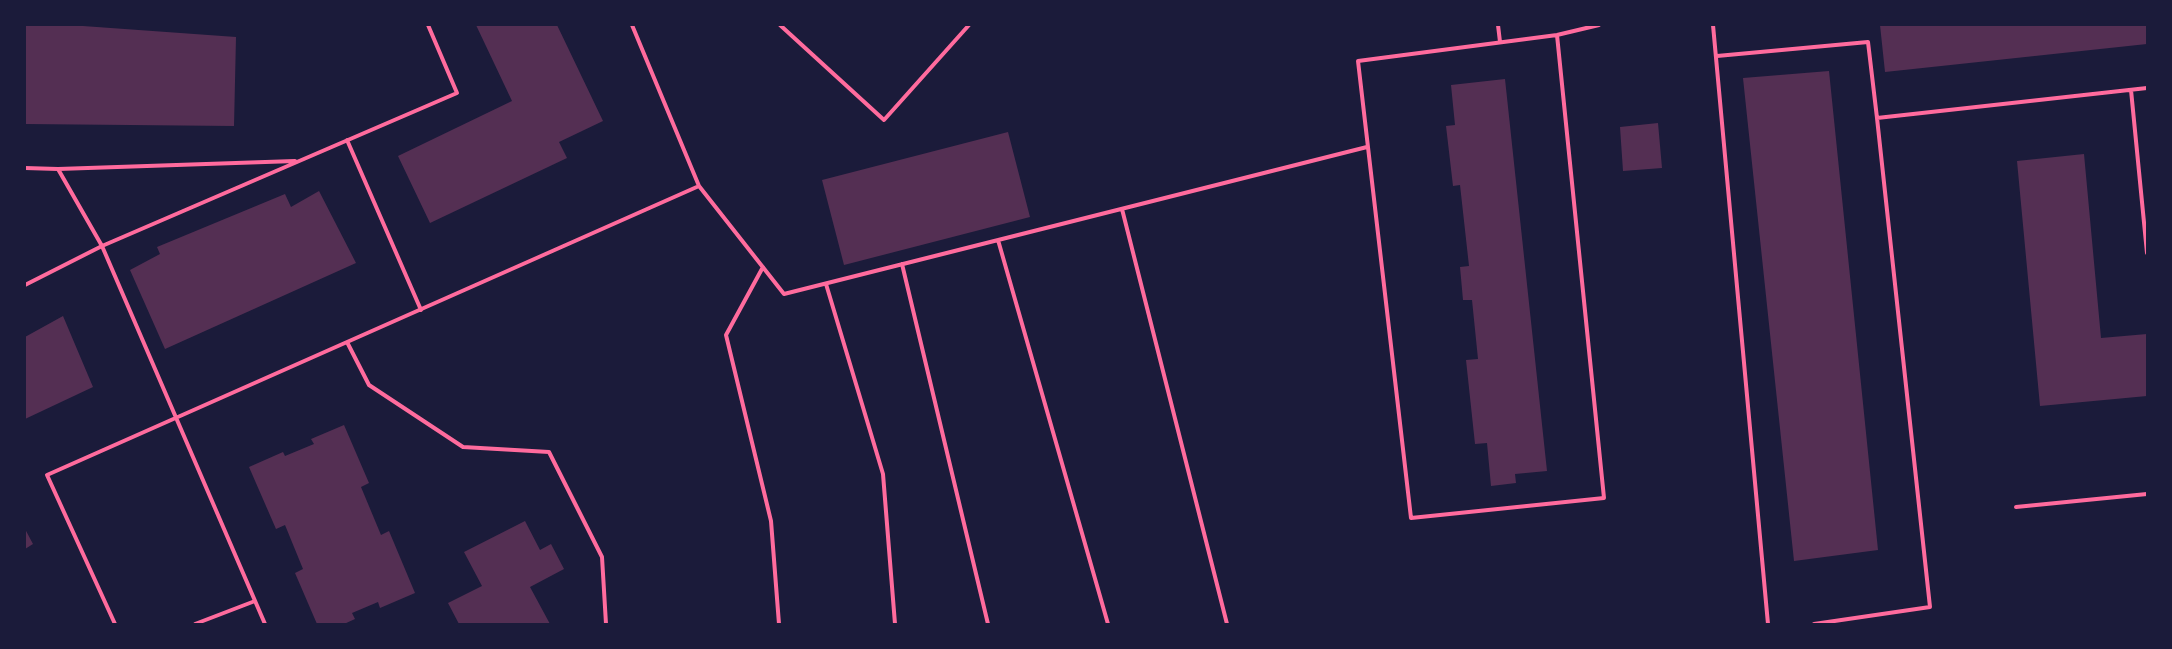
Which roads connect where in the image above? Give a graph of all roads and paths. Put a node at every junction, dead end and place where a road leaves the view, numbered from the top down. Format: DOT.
graph roads {
  1 [pos="428,25"];
  2 [pos="632,25"];
  3 [pos="780,25"];
  4 [pos="969,25"];
  5 [pos="1498,25"];
  6 [pos="1599,25"];
  7 [pos="1713,25"];
  8 [pos="1557,35"];
  9 [pos="1500,42"];
  10 [pos="1717,56"];
  11 [pos="2147,88"];
  12 [pos="2131,90"];
  13 [pos="1877,118"];
  14 [pos="347,140"];
  15 [pos="1367,147"];
  16 [pos="297,161"];
  17 [pos="25,168"];
  18 [pos="58,169"];
  19 [pos="699,186"];
  20 [pos="1122,209"];
  21 [pos="998,240"];
  22 [pos="102,246"];
  23 [pos="2147,253"];
  24 [pos="902,264"];
  25 [pos="763,268"];
  26 [pos="826,284"];
  27 [pos="25,285"];
  28 [pos="421,310"];
  29 [pos="347,342"];
  30 [pos="176,418"];
  31 [pos="2147,494"];
  32 [pos="2016,507"];
  33 [pos="255,600"];
  34 [pos="115,624"];
  35 [pos="195,624"];
  36 [pos="265,624"];
  37 [pos="606,624"];
  38 [pos="779,624"];
  39 [pos="895,624"];
  40 [pos="988,624"];
  41 [pos="1108,624"];
  42 [pos="1227,624"];
  43 [pos="1768,624"];
  44 [pos="1814,624"];
  1 -- 14 [label="lane"];
  2 -- 19 [label="lane"];
  3 -- 4 [label="lane"];
  5 -- 9 [label="lane"];
  6 -- 8 [label="lane"];
  7 -- 10 [label="lane"];
  8 -- 9 [label="lane"];
  8 -- 15 [label="lane"];
  9 -- 15 [label="lane"];
  10 -- 13 [label="lane"];
  10 -- 43 [label="lane"];
  11 -- 12 [label="lane"];
  12 -- 13 [label="lane"];
  12 -- 23 [label="lane"];
  13 -- 44 [label="lane"];
  14 -- 16 [label="lane"];
  14 -- 28 [label="lane"];
  15 -- 20 [label="lane"];
  16 -- 18 [label="lane"];
  16 -- 22 [label="lane"];
  17 -- 18 [label="lane"];
  18 -- 22 [label="lane"];
  19 -- 25 [label="lane"];
  19 -- 28 [label="lane"];
  20 -- 21 [label="lane"];
  20 -- 42 [label="lane"];
  21 -- 24 [label="lane"];
  21 -- 41 [label="lane"];
  22 -- 27 [label="lane"];
  22 -- 30 [label="lane"];
  24 -- 26 [label="lane"];
  24 -- 40 [label="lane"];
  25 -- 26 [label="lane"];
  25 -- 38 [label="lane"];
  26 -- 39 [label="lane"];
  28 -- 29 [label="lane"];
  29 -- 30 [label="lane"];
  29 -- 37 [label="lane"];
  30 -- 33 [label="lane"];
  30 -- 34 [label="lane"];
  31 -- 32 [label="lane"];
  33 -- 35 [label="lane"];
  33 -- 36 [label="lane"];
}
